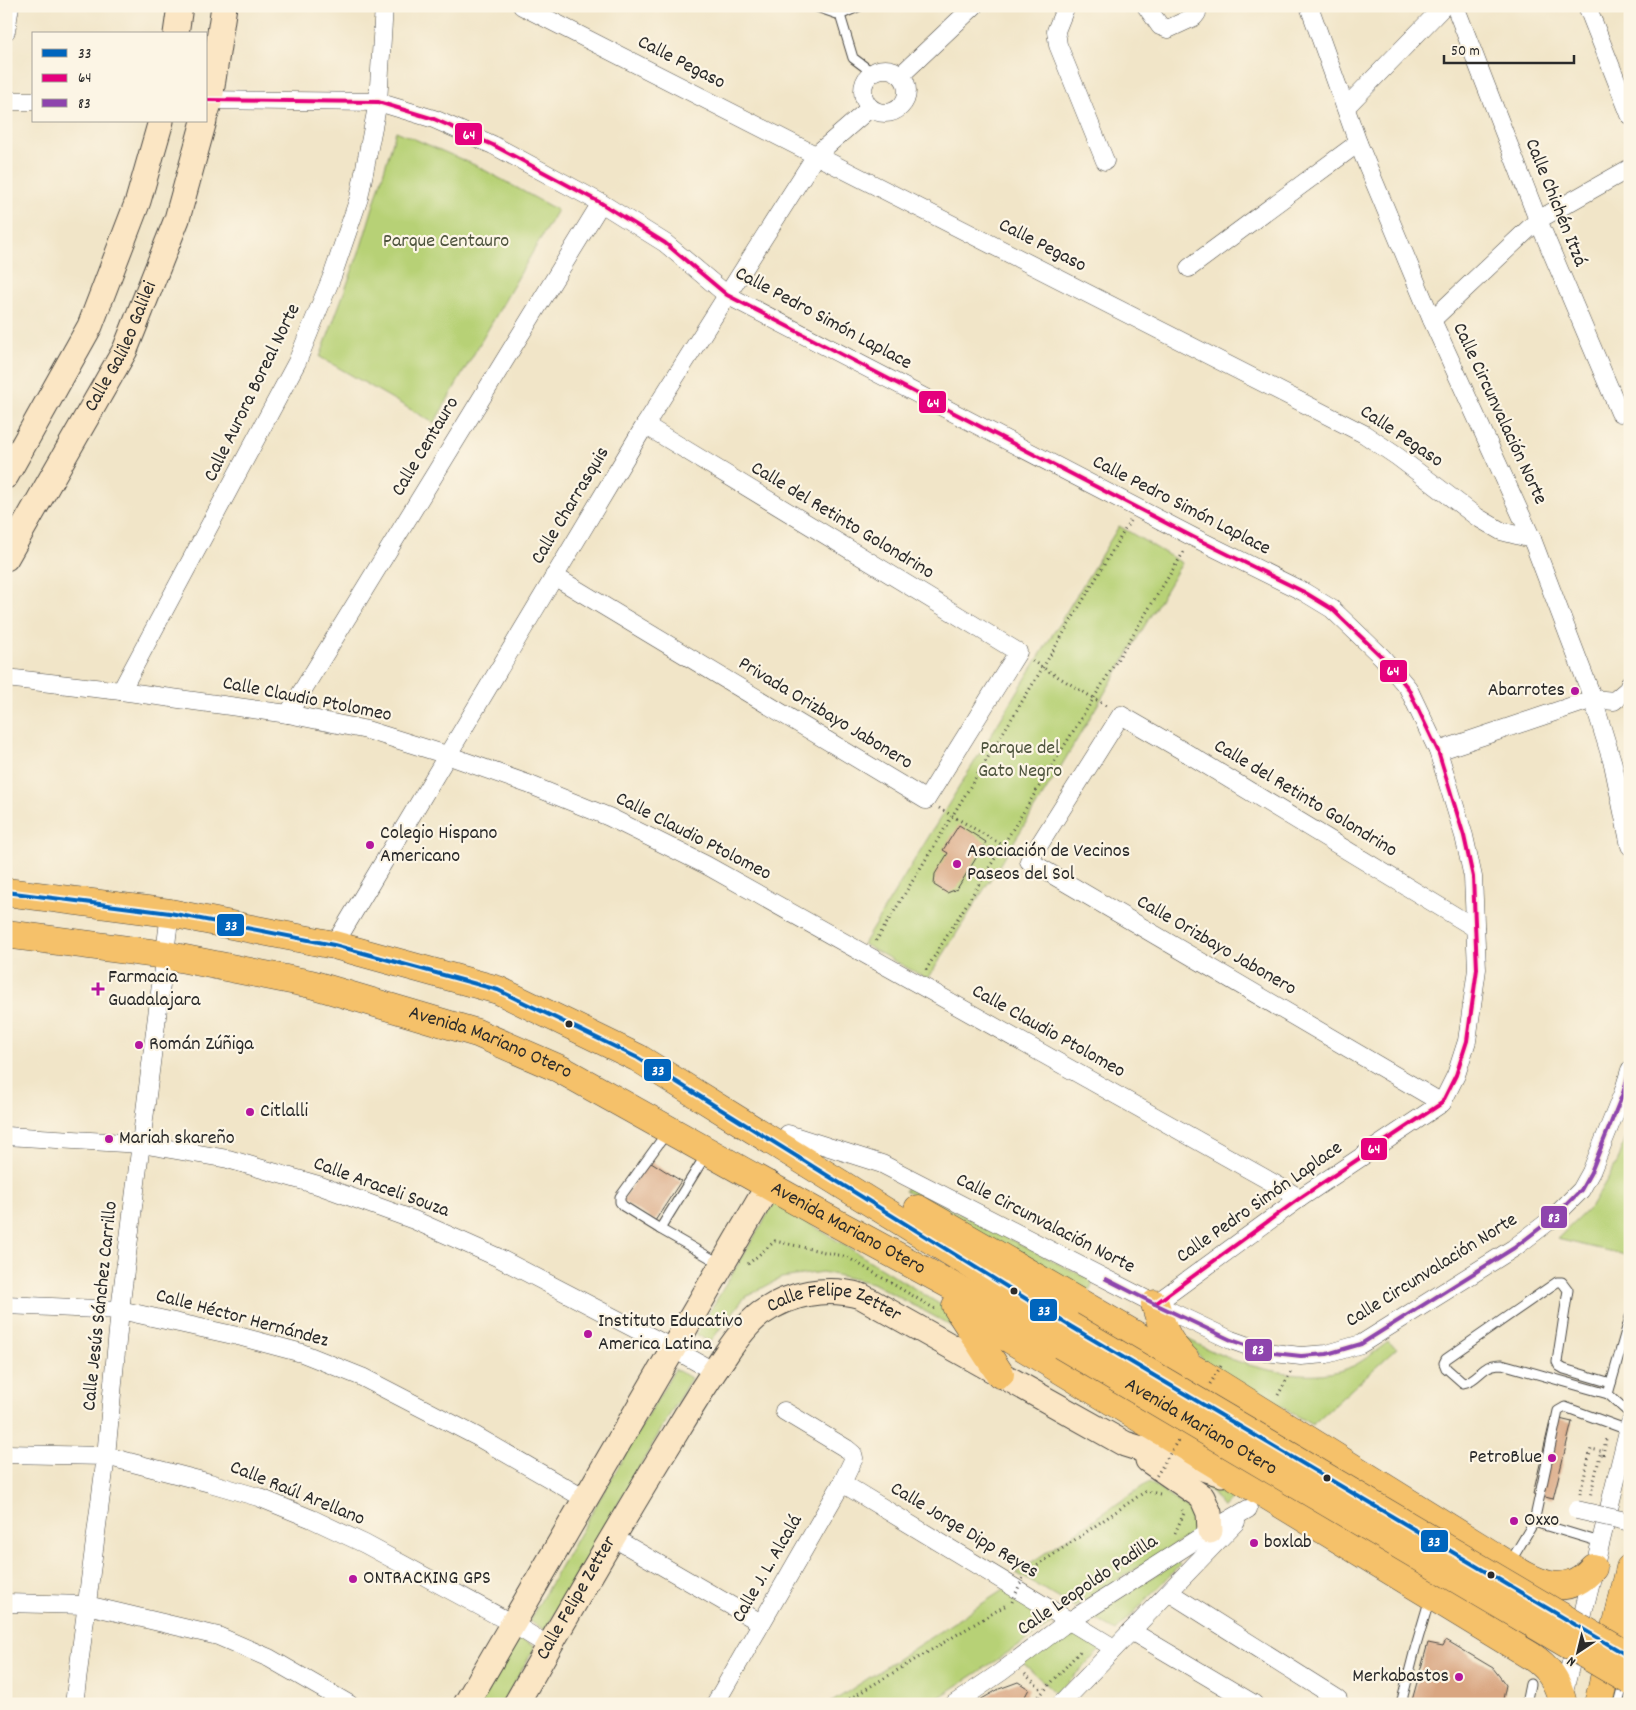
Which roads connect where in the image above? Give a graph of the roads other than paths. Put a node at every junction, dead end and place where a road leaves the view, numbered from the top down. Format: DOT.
graph roads {
  1 [pos="10,6"];
  2 [pos="180,6"];
  3 [pos="224,6"];
  4 [pos="384,6"];
  5 [pos="522,6"];
  6 [pos="814,6"];
  7 [pos="860,6"];
  8 [pos="974,6"];
  9 [pos="1066,6"];
  10 [pos="1146,6"];
  11 [pos="1196,6"];
  12 [pos="1309,6"];
  13 [pos="1444,6"];
  14 [pos="1455,6"];
  15 [pos="1587,6"];
  16 [pos="840,15"];
  17 [pos="6,31"];
  18 [pos="176,32"];
  19 [pos="873,73"];
  20 [pos="901,76"];
  21 [pos="6,101"];
  22 [pos="32,101"];
  23 [pos="378,102"];
  24 [pos="208,103"];
  25 [pos="1346,107"];
  26 [pos="870,108"];
  27 [pos="208,109"];
  28 [pos="1630,115"];
  29 [pos="161,122"];
  30 [pos="203,122"];
  31 [pos="1358,143"];
  32 [pos="816,155"];
  33 [pos="1105,161"];
  34 [pos="1630,168"];
  35 [pos="601,203"];
  36 [pos="1538,220"];
  37 [pos="1189,268"];
  38 [pos="727,295"];
  39 [pos="1432,320"];
  40 [pos="1620,413"];
  41 [pos="645,425"];
  42 [pos="6,476"];
  43 [pos="1532,539"];
  44 [pos="6,558"];
  45 [pos="554,576"];
  46 [pos="6,678"];
  47 [pos="1630,683"];
  48 [pos="121,691"];
  49 [pos="1593,699"];
  50 [pos="288,714"];
  51 [pos="1118,720"];
  52 [pos="1438,751"];
  53 [pos="448,755"];
  54 [pos="926,800"];
  55 [pos="1630,846"];
  56 [pos="6,892"];
  57 [pos="170,912"];
  58 [pos="1475,928"];
  59 [pos="6,934"];
  60 [pos="334,945"];
  61 [pos="165,955"];
  62 [pos="1630,1070"];
  63 [pos="1442,1103"];
  64 [pos="733,1116"];
  65 [pos="669,1129"];
  66 [pos="788,1134"];
  67 [pos="6,1136"];
  68 [pos="141,1144"];
  69 [pos="708,1151"];
  70 [pos="769,1184"];
  71 [pos="1300,1198"];
  72 [pos="825,1217"];
  73 [pos="660,1230"];
  74 [pos="722,1265"];
  75 [pos="1155,1304"];
  76 [pos="6,1305"];
  77 [pos="956,1306"];
  78 [pos="120,1310"];
  79 [pos="1630,1317"];
  80 [pos="1066,1335"];
  81 [pos="672,1348"];
  82 [pos="713,1372"];
  83 [pos="1201,1373"];
  84 [pos="1000,1374"];
  85 [pos="1611,1383"];
  86 [pos="1608,1394"];
  87 [pos="784,1411"];
  88 [pos="1629,1423"];
  89 [pos="1125,1444"];
  90 [pos="6,1454"];
  91 [pos="106,1456"];
  92 [pos="842,1483"];
  93 [pos="1252,1494"];
  94 [pos="585,1499"];
  95 [pos="1583,1504"];
  96 [pos="1534,1522"];
  97 [pos="1630,1522"];
  98 [pos="1210,1531"];
  99 [pos="612,1537"];
  100 [pos="1600,1542"];
  101 [pos="1483,1549"];
  102 [pos="1508,1565"];
  103 [pos="1593,1568"];
  104 [pos="1630,1568"];
  105 [pos="1170,1593"];
  106 [pos="1431,1595"];
  107 [pos="6,1603"];
  108 [pos="87,1605"];
  109 [pos="1457,1610"];
  110 [pos="1071,1620"];
  111 [pos="761,1623"];
  112 [pos="513,1624"];
  113 [pos="1131,1631"];
  114 [pos="549,1646"];
  115 [pos="1114,1648"];
  116 [pos="1630,1656"];
  117 [pos="1630,1682"];
  118 [pos="1530,1684"];
  119 [pos="1338,1699"];
  120 [pos="1561,1702"];
  121 [pos="74,1704"];
  122 [pos="349,1704"];
  123 [pos="466,1704"];
  124 [pos="516,1704"];
  125 [pos="715,1704"];
  126 [pos="954,1704"];
  127 [pos="1061,1704"];
  128 [pos="1254,1704"];
  129 [pos="1401,1704"];
  130 [pos="1526,1704"];
  131 [pos="1598,1704"];
  132 [pos="1618,1704"];
  1 -- 17 [label="street"];
  2 -- 18 [label="main road"];
  3 -- 24 [label="main road, Calle Galileo Galilei"];
  4 -- 23 [label="street, Calle Aurora Boreal Norte"];
  5 -- 32 [label="street, Calle Pegaso"];
  6 -- 16 [label="lane"];
  7 -- 16 [label="lane"];
  8 -- 20 [label="street"];
  9 -- 33 [label="street"];
  10 -- 11 [label="street"];
  12 -- 25 [label="street, Calle Circunvalación Norte"];
  13 -- 25 [label="street"];
  14 -- 36 [label="street, Calle Chichén Itzá"];
  15 -- 28 [label="street"];
  16 -- 19 [label="lane"];
  19 -- 20 [label="street"];
  19 -- 26 [label="street"];
  20 -- 26 [label="street"];
  21 -- 22 [label="street"];
  23 -- 27 [label="street, Calle Pedro Simón Laplace"];
  23 -- 35 [label="street, Calle Pedro Simón Laplace"];
  23 -- 48 [label="street, Calle Aurora Boreal Norte"];
  25 -- 31 [label="street, Calle Circunvalación Norte"];
  26 -- 32 [label="street, Calle Charrasquis"];
  29 -- 42 [label="main road, Calle Galileo Galilei"];
  30 -- 44 [label="main road, Calle Galileo Galilei"];
  31 -- 37 [label="street"];
  31 -- 39 [label="street, Calle Circunvalación Norte"];
  32 -- 38 [label="street, Calle Charrasquis"];
  32 -- 43 [label="street, Calle Pegaso"];
  34 -- 36 [label="street"];
  35 -- 38 [label="street, Calle Pedro Simón Laplace"];
  35 -- 50 [label="street, Calle Centauro"];
  36 -- 39 [label="street"];
  36 -- 40 [label="street, Calle Chichén Itzá"];
  38 -- 41 [label="street, Calle Charrasquis"];
  38 -- 52 [label="street, Calle Pedro Simón Laplace"];
  39 -- 43 [label="street, Calle Circunvalación Norte"];
  41 -- 45 [label="street, Calle Charrasquis"];
  41 -- 54 [label="street, Calle del Retinto Golondrino"];
  43 -- 49 [label="street, Calle Circunvalación Norte"];
  45 -- 53 [label="street, Calle Charrasquis"];
  45 -- 54 [label="street, Privada Orizbayo Jabonero"];
  46 -- 48 [label="street, Calle Claudio Ptolomeo"];
  47 -- 49 [label="street"];
  48 -- 50 [label="street, Calle Claudio Ptolomeo"];
  49 -- 52 [label="street"];
  49 -- 55 [label="street, Calle Circunvalación Norte"];
  50 -- 53 [label="street, Calle Claudio Ptolomeo"];
  51 -- 58 [label="street, Calle del Retinto Golondrino"];
  51 -- 63 [label="street, Calle Orizbayo Jabonero"];
  52 -- 58 [label="street, Calle Pedro Simón Laplace"];
  53 -- 60 [label="street, Calle Charrasquis"];
  53 -- 71 [label="street, Calle Claudio Ptolomeo"];
  56 -- 57 [label="main road, Avenida Mariano Otero"];
  57 -- 60 [label="main road, Avenida Mariano Otero"];
  57 -- 61 [label="street, Calle Jesús Sánchez Carrillo"];
  58 -- 63 [label="street, Calle Pedro Simón Laplace"];
  59 -- 61 [label="main road, Avenida Mariano Otero"];
  60 -- 64 [label="main road, Avenida Mariano Otero"];
  61 -- 65 [label="main road, Avenida Mariano Otero"];
  61 -- 68 [label="street, Calle Jesús Sánchez Carrillo"];
  62 -- 75 [label="street, Calle Circunvalación Norte"];
  63 -- 71 [label="street, Calle Pedro Simón Laplace"];
  64 -- 66 [label="main road"];
  64 -- 80 [label="main road, Avenida Mariano Otero"];
  65 -- 69 [label="main road, Avenida Mariano Otero"];
  65 -- 73 [label="lane"];
  66 -- 75 [label="street, Calle Circunvalación Norte"];
  66 -- 83 [label="main road"];
  67 -- 68 [label="street, Calle Araceli Souza"];
  68 -- 78 [label="street, Calle Jesús Sánchez Carrillo"];
  68 -- 81 [label="street, Calle Araceli Souza"];
  69 -- 70 [label="main road, Avenida Mariano Otero"];
  69 -- 73 [label="lane"];
  70 -- 72 [label="main road, Avenida Mariano Otero"];
  70 -- 74 [label="main road"];
  71 -- 75 [label="street, Calle Pedro Simón Laplace"];
  72 -- 77 [label="main road"];
  72 -- 80 [label="main road, Avenida Mariano Otero"];
  73 -- 74 [label="lane"];
  74 -- 81 [label="main road"];
  75 -- 83 [label="main road"];
  76 -- 78 [label="street, Calle Héctor Hernández"];
  77 -- 84 [label="main road"];
  77 -- 93 [label="main road"];
  78 -- 91 [label="street, Calle Jesús Sánchez Carrillo"];
  78 -- 94 [label="street, Calle Héctor Hernández"];
  79 -- 85 [label="lane"];
  80 -- 116 [label="main road, Avenida Mariano Otero, bridge"];
  80 -- 117 [label="main road, Avenida Mariano Otero, bridge"];
  81 -- 82 [label="street, Calle Araceli Souza"];
  81 -- 94 [label="main road"];
  82 -- 84 [label="main road, Calle Felipe Zetter"];
  82 -- 99 [label="main road, Calle Felipe Zetter"];
  83 -- 101 [label="main road"];
  84 -- 89 [label="main road, Calle Felipe Zetter"];
  85 -- 86 [label="lane"];
  85 -- 86 [label="lane"];
  86 -- 88 [label="lane"];
  87 -- 92 [label="street, Calle J. L. Alcalá"];
  88 -- 96 [label="lane"];
  88 -- 100 [label="street"];
  89 -- 93 [label="main road, Calle Felipe Zetter"];
  89 -- 98 [label="main road"];
  90 -- 91 [label="street, Calle Raúl Arellano"];
  91 -- 108 [label="street, Calle Jesús Sánchez Carrillo"];
  91 -- 112 [label="street, Calle Raúl Arellano"];
  92 -- 110 [label="street, Calle Jorge Dipp Reyes"];
  92 -- 111 [label="street, Calle J. L. Alcalá"];
  93 -- 98 [label="street, Calle Leopoldo Padilla"];
  93 -- 105 [label="street"];
  93 -- 106 [label="main road"];
  94 -- 112 [label="main road"];
  95 -- 97 [label="street, bridge"];
  96 -- 100 [label="lane"];
  96 -- 102 [label="lane"];
  98 -- 110 [label="street, Calle Leopoldo Padilla"];
  99 -- 111 [label="street"];
  99 -- 114 [label="main road, Calle Felipe Zetter"];
  100 -- 103 [label="street"];
  101 -- 102 [label="main road"];
  101 -- 109 [label="main road"];
  102 -- 103 [label="main road"];
  103 -- 120 [label="street"];
  104 -- 131 [label="main road"];
  105 -- 113 [label="street"];
  105 -- 119 [label="street"];
  106 -- 109 [label="main road"];
  106 -- 129 [label="lane"];
  107 -- 108 [label="street"];
  108 -- 121 [label="street, Calle Jesús Sánchez Carrillo"];
  108 -- 122 [label="street"];
  109 -- 120 [label="main road"];
  110 -- 115 [label="street, Calle Jorge Dipp Reyes"];
  110 -- 126 [label="street, Calle Leopoldo Padilla"];
  111 -- 125 [label="street, Calle J. L. Alcalá"];
  112 -- 114 [label="street, Calle Raúl Arellano"];
  112 -- 123 [label="main road"];
  113 -- 115 [label="street"];
  113 -- 128 [label="street"];
  114 -- 124 [label="main road, Calle Felipe Zetter"];
  115 -- 127 [label="street"];
  116 -- 132 [label="lane"];
  118 -- 130 [label="lane"];
}
